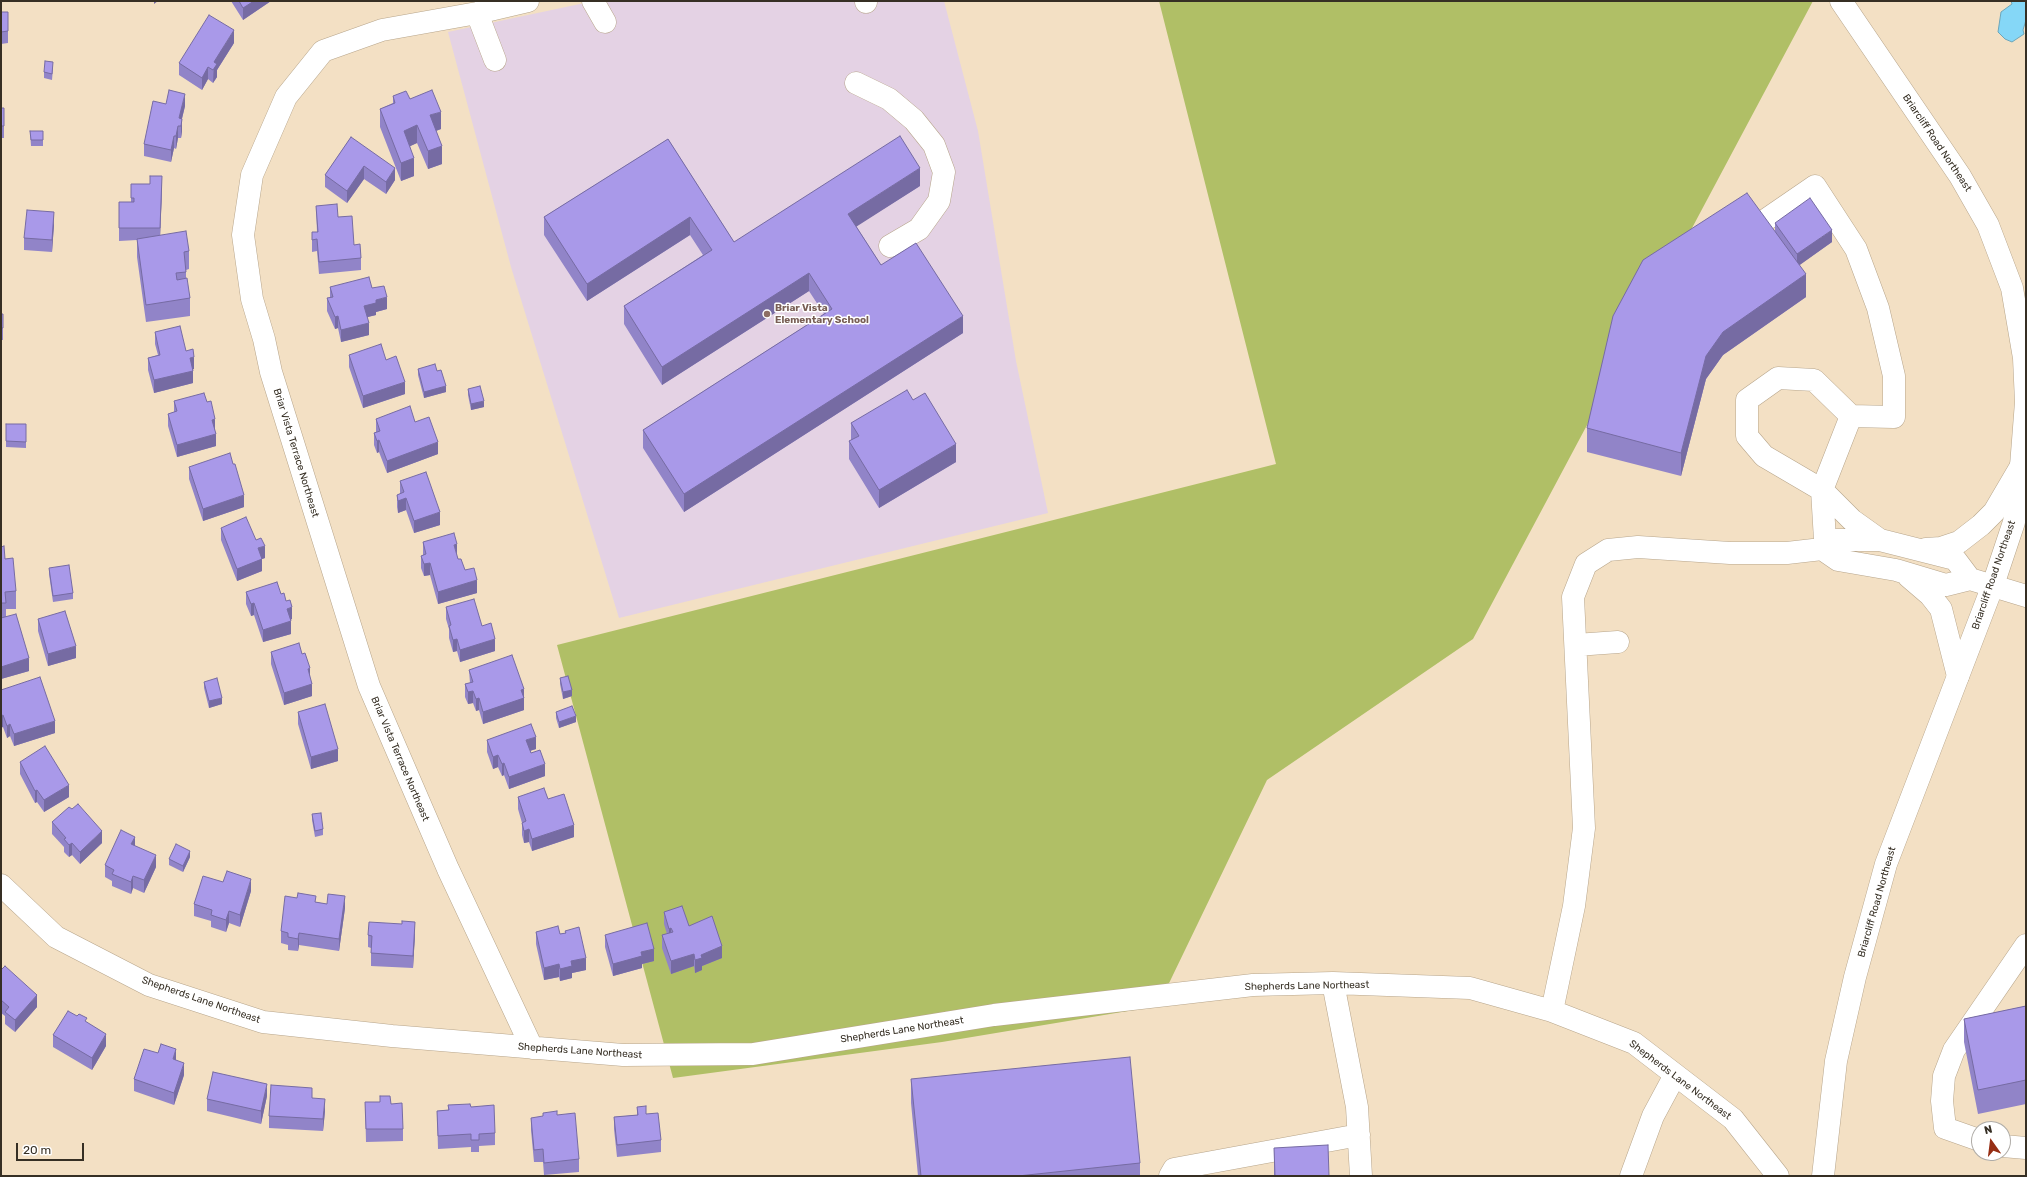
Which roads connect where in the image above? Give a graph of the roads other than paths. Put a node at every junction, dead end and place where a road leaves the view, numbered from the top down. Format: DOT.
graph roads {
  1 [pos="528,1"];
  2 [pos="593,1"];
  3 [pos="1841,1"];
  4 [pos="477,13"];
  5 [pos="605,22"];
  6 [pos="495,60"];
  7 [pos="856,83"];
  8 [pos="1764,221"];
  9 [pos="890,246"];
  10 [pos="1850,416"];
  11 [pos="2021,466"];
  12 [pos="1822,490"];
  13 [pos="1880,540"];
  14 [pos="1823,544"];
  15 [pos="1918,550"];
  16 [pos="1901,572"];
  17 [pos="1970,579"];
  18 [pos="1993,585"];
  19 [pos="2026,596"];
  20 [pos="1618,642"];
  21 [pos="1576,646"];
  22 [pos="1958,676"];
  23 [pos="1,885"];
  24 [pos="2026,945"];
  25 [pos="1333,983"];
  26 [pos="1552,1011"];
  27 [pos="532,1048"];
  28 [pos="1675,1075"];
  29 [pos="1359,1135"];
  30 [pos="1971,1137"];
  31 [pos="2011,1147"];
  32 [pos="2026,1148"];
  33 [pos="1170,1176"];
  34 [pos="1361,1176"];
  35 [pos="1631,1176"];
  36 [pos="1778,1176"];
  37 [pos="1823,1176"];
  1 -- 4 [label="street, Briar Vista Terrace Northeast"];
  2 -- 5 [label="street"];
  3 -- 11 [label="street, Briarcliff Road Northeast"];
  4 -- 6 [label="street"];
  4 -- 27 [label="street, Briar Vista Terrace Northeast"];
  7 -- 9 [label="street"];
  8 -- 10 [label="street"];
  10 -- 12 [label="street"];
  10 -- 12 [label="street"];
  11 -- 15 [label="street"];
  11 -- 18 [label="street, Briarcliff Road Northeast"];
  12 -- 13 [label="street"];
  12 -- 14 [label="street"];
  13 -- 14 [label="street"];
  13 -- 15 [label="street"];
  14 -- 16 [label="street"];
  14 -- 21 [label="street"];
  15 -- 17 [label="street"];
  16 -- 17 [label="street"];
  16 -- 22 [label="street"];
  17 -- 18 [label="street"];
  18 -- 19 [label="street"];
  18 -- 22 [label="street, Briarcliff Road Northeast"];
  20 -- 21 [label="street"];
  21 -- 26 [label="street"];
  22 -- 37 [label="street, Briarcliff Road Northeast"];
  23 -- 27 [label="street, Shepherds Lane Northeast"];
  24 -- 30 [label="street"];
  25 -- 26 [label="street, Shepherds Lane Northeast"];
  25 -- 27 [label="street, Shepherds Lane Northeast"];
  25 -- 29 [label="street"];
  26 -- 28 [label="street, Shepherds Lane Northeast"];
  28 -- 35 [label="street"];
  28 -- 36 [label="street, Shepherds Lane Northeast"];
  29 -- 33 [label="street"];
  29 -- 34 [label="street"];
  31 -- 32 [label="street"];
}
